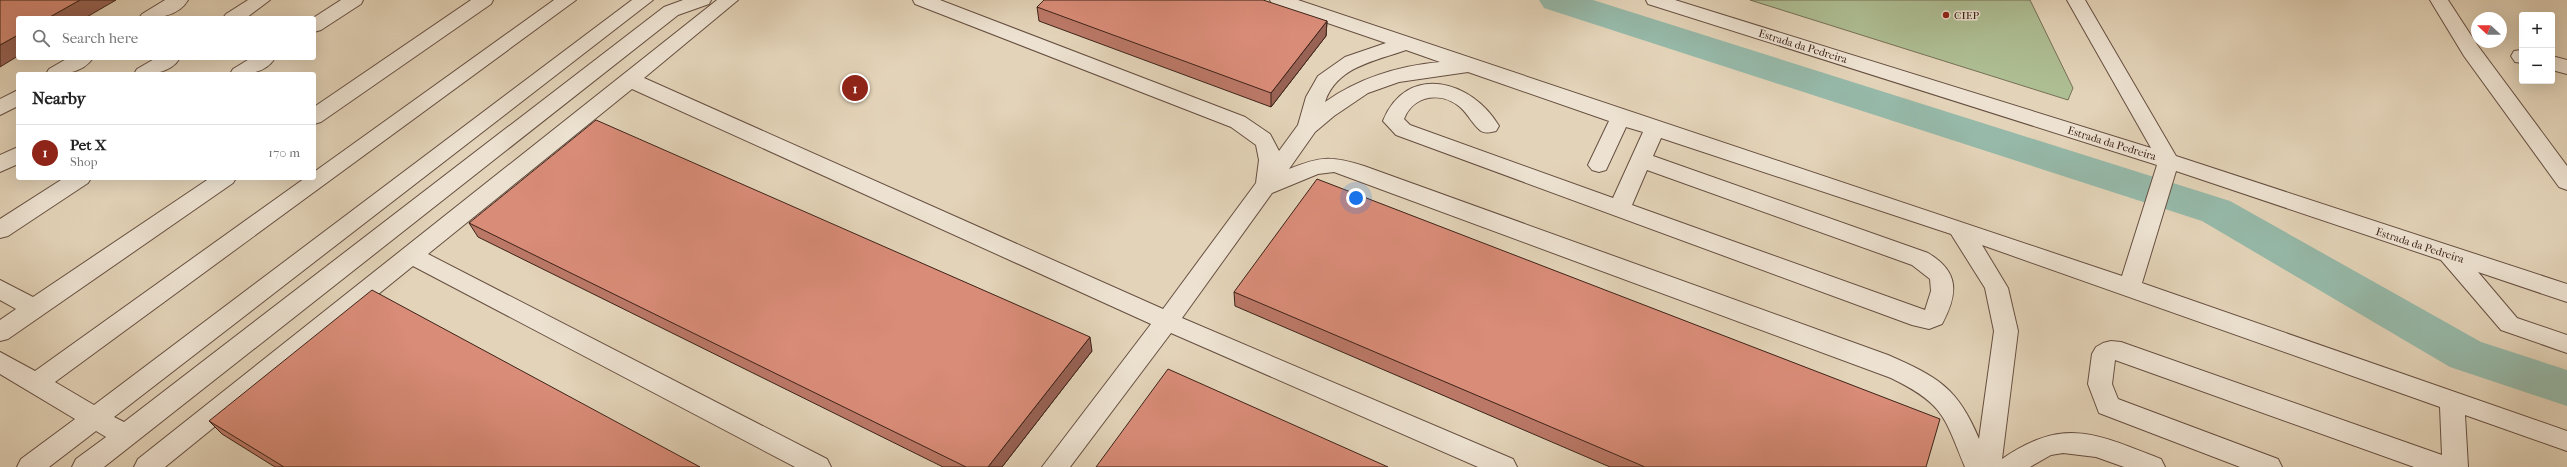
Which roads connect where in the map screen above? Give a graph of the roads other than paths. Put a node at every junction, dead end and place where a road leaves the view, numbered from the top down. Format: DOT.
graph roads {
  1 [pos="179,0"];
  2 [pos="261,0"];
  3 [pos="354,0"];
  4 [pos="484,0"];
  5 [pos="500,0"];
  6 [pos="568,0"];
  7 [pos="644,0"];
  8 [pos="729,0"];
  9 [pos="922,0"];
  10 [pos="1279,0"];
  11 [pos="1655,0"];
  12 [pos="2076,0"];
  13 [pos="2439,0"];
  14 [pos="689,2"];
  15 [pos="153,16"];
  16 [pos="236,16"];
  17 [pos="457,20"];
  18 [pos="316,25"];
  19 [pos="1405,44"];
  20 [pos="80,60"];
  21 [pos="167,60"];
  22 [pos="262,60"];
  23 [pos="2555,64"];
  24 [pos="1473,67"];
  25 [pos="2567,67"];
  26 [pos="59,72"];
  27 [pos="147,72"];
  28 [pos="243,72"];
  29 [pos="630,80"];
  30 [pos="16,98"];
  31 [pos="0,108"];
  32 [pos="316,116"];
  33 [pos="1621,116"];
  34 [pos="1489,126"];
  35 [pos="1308,127"];
  36 [pos="1656,128"];
  37 [pos="16,155"];
  38 [pos="1642,160"];
  39 [pos="2169,161"];
  40 [pos="0,165"];
  41 [pos="1599,165"];
  42 [pos="77,180"];
  43 [pos="222,180"];
  44 [pos="2567,182"];
  45 [pos="1265,187"];
  46 [pos="1619,209"];
  47 [pos="1959,228"];
  48 [pos="0,230"];
  49 [pos="2449,254"];
  50 [pos="412,255"];
  51 [pos="2129,288"];
  52 [pos="0,289"];
  53 [pos="2567,293"];
  54 [pos="34,308"];
  55 [pos="1166,321"];
  56 [pos="0,332"];
  57 [pos="2567,344"];
  58 [pos="0,362"];
  59 [pos="36,383"];
  60 [pos="2452,401"];
  61 [pos="96,418"];
  62 [pos="126,436"];
  63 [pos="2567,441"];
  64 [pos="154,465"];
  65 [pos="30,467"];
  66 [pos="85,467"];
  67 [pos="818,467"];
  68 [pos="1055,467"];
  69 [pos="1504,467"];
  70 [pos="1978,467"];
  71 [pos="1988,467"];
  72 [pos="2010,467"];
  73 [pos="2152,467"];
  74 [pos="2269,467"];
  75 [pos="2444,467"];
  76 [pos="2455,467"];
  1 -- 15 [label="street"];
  2 -- 16 [label="street"];
  3 -- 18 [label="street"];
  4 -- 17 [label="street"];
  5 -- 17 [label="street"];
  6 -- 59 [label="street"];
  7 -- 61 [label="street"];
  8 -- 29 [label="street"];
  9 -- 45 [label="street"];
  10 -- 19 [label="street"];
  11 -- 39 [label="street, Estrada da Pedreira"];
  12 -- 39 [label="street"];
  13 -- 44 [label="street"];
  14 -- 62 [label="street"];
  17 -- 32 [label="street"];
  19 -- 24 [label="street"];
  19 -- 35 [label="street"];
  20 -- 26 [label="street"];
  21 -- 27 [label="street"];
  22 -- 28 [label="street"];
  23 -- 25 [label="street"];
  24 -- 33 [label="street"];
  24 -- 35 [label="street"];
  29 -- 50 [label="street"];
  29 -- 55 [label="street"];
  30 -- 31 [label="street"];
  33 -- 36 [label="street"];
  33 -- 41 [label="street"];
  34 -- 46 [label="street"];
  35 -- 45 [label="street"];
  36 -- 38 [label="street"];
  36 -- 47 [label="street"];
  37 -- 40 [label="street"];
  38 -- 46 [label="street"];
  38 -- 46 [label="street"];
  39 -- 49 [label="street, Estrada da Pedreira"];
  39 -- 51 [label="street"];
  42 -- 48 [label="street"];
  43 -- 54 [label="street"];
  45 -- 55 [label="street"];
  45 -- 70 [label="street"];
  47 -- 51 [label="street"];
  47 -- 71 [label="street"];
  49 -- 53 [label="street, Estrada da Pedreira"];
  49 -- 57 [label="street"];
  50 -- 64 [label="street"];
  50 -- 67 [label="street"];
  51 -- 60 [label="street"];
  52 -- 54 [label="street"];
  54 -- 56 [label="street"];
  55 -- 68 [label="street"];
  55 -- 69 [label="street"];
  58 -- 59 [label="street"];
  59 -- 61 [label="street"];
  60 -- 63 [label="street"];
  60 -- 76 [label="street"];
  61 -- 62 [label="street"];
  61 -- 65 [label="street"];
  62 -- 66 [label="street"];
  72 -- 73 [label="street"];
  74 -- 75 [label="street"];
}
